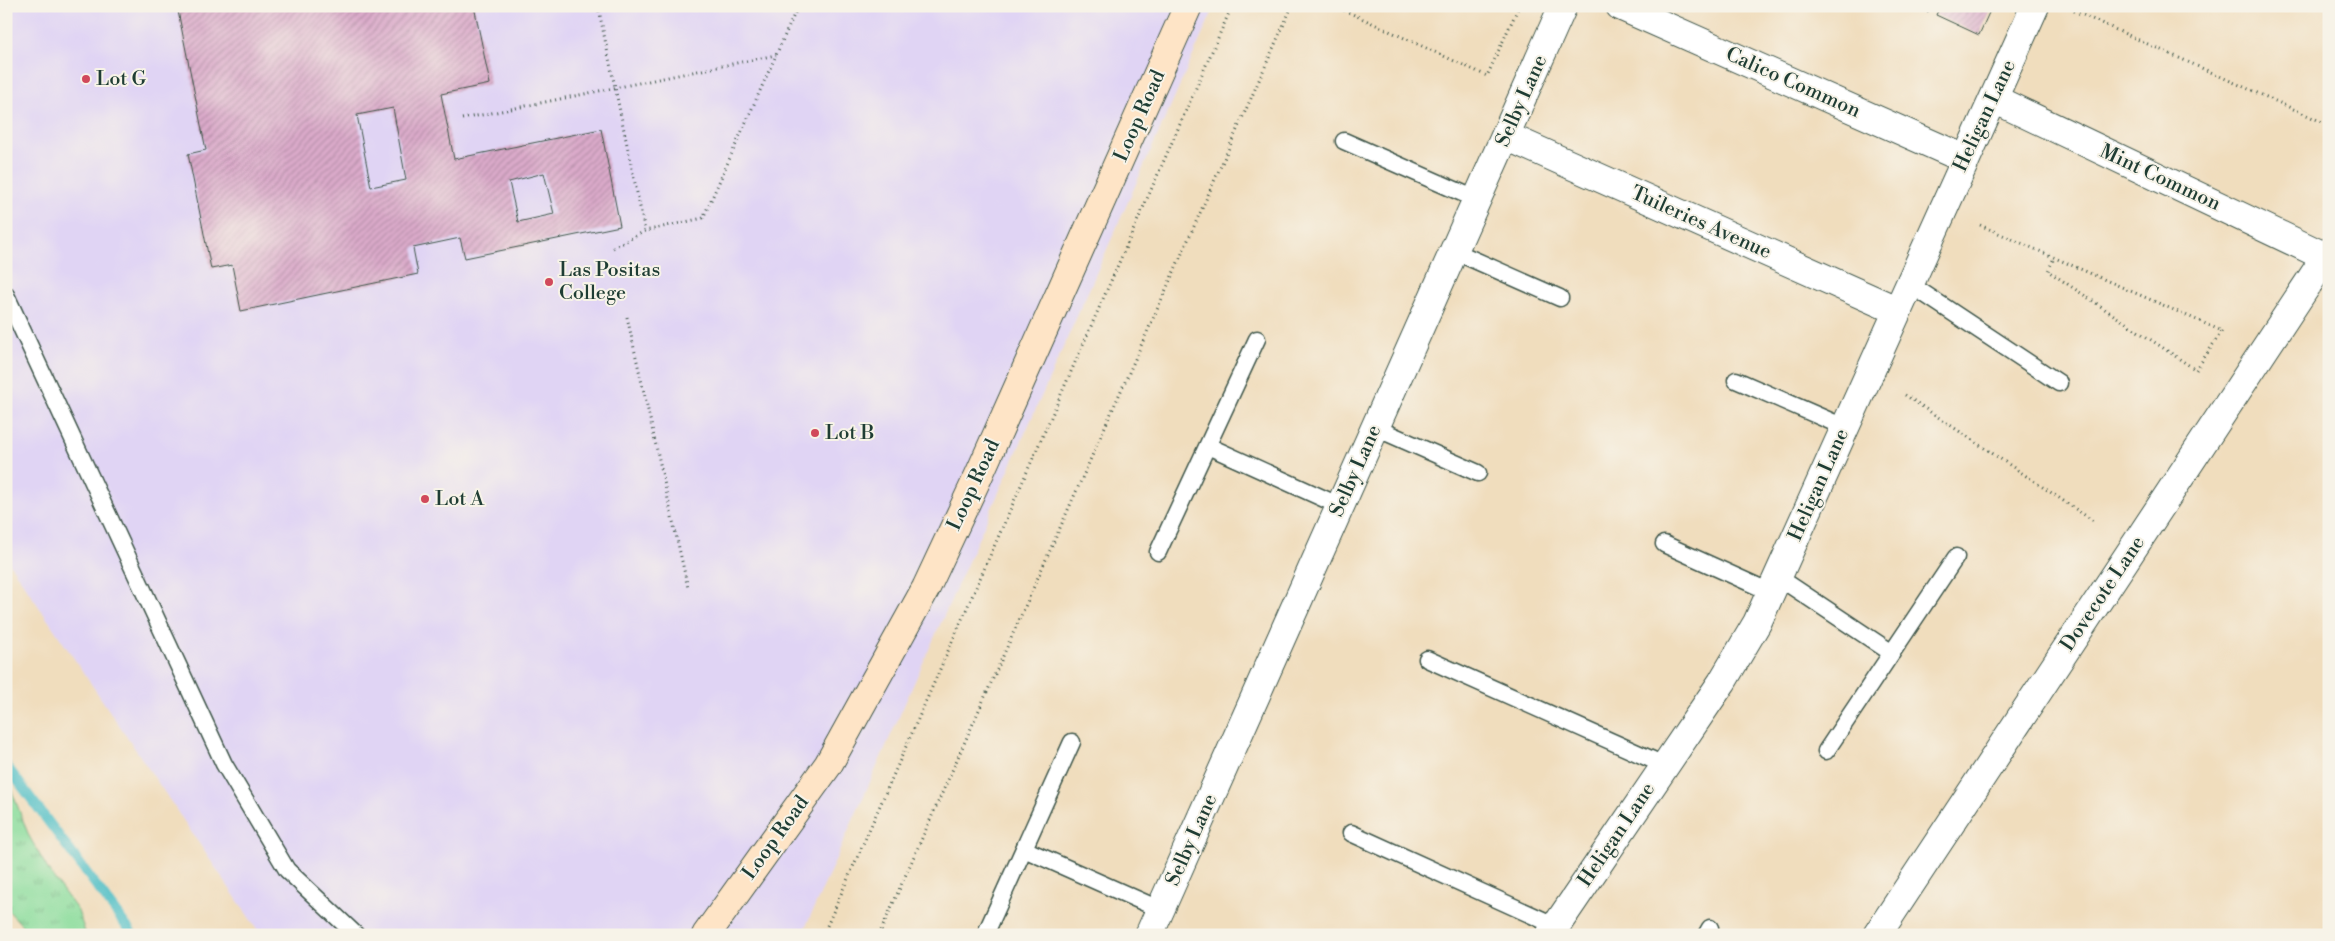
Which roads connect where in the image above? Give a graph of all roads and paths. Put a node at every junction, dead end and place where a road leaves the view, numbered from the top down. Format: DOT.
graph roads {
  1 [pos="598,6"];
  2 [pos="798,6"];
  3 [pos="1188,6"];
  4 [pos="1232,6"];
  5 [pos="1292,6"];
  6 [pos="1335,6"];
  7 [pos="1519,6"];
  8 [pos="1563,6"];
  9 [pos="1620,6"];
  10 [pos="2035,6"];
  11 [pos="2074,11"];
  12 [pos="777,54"];
  13 [pos="615,89"];
  14 [pos="1994,99"];
  15 [pos="462,119"];
  16 [pos="2329,125"];
  17 [pos="1506,136"];
  18 [pos="1344,141"];
  19 [pos="1966,159"];
  20 [pos="1478,200"];
  21 [pos="1980,225"];
  22 [pos="645,231"];
  23 [pos="613,248"];
  24 [pos="1454,251"];
  25 [pos="2327,255"];
  26 [pos="2054,258"];
  27 [pos="1908,283"];
  28 [pos="6,295"];
  29 [pos="1560,298"];
  30 [pos="1896,310"];
  31 [pos="626,317"];
  32 [pos="1257,339"];
  33 [pos="1736,380"];
  34 [pos="2059,383"];
  35 [pos="1905,395"];
  36 [pos="1844,427"];
  37 [pos="1376,428"];
  38 [pos="1208,446"];
  39 [pos="1478,473"];
  40 [pos="1340,506"];
  41 [pos="2094,522"];
  42 [pos="1664,544"];
  43 [pos="1158,552"];
  44 [pos="1956,557"];
  45 [pos="1774,585"];
  46 [pos="688,588"];
  47 [pos="1892,653"];
  48 [pos="1427,659"];
  49 [pos="1072,742"];
  50 [pos="1826,750"];
  51 [pos="1664,765"];
  52 [pos="1351,833"];
  53 [pos="1024,849"];
  54 [pos="1160,910"];
  55 [pos="1553,930"];
  56 [pos="356,935"];
  57 [pos="706,935"];
  58 [pos="823,935"];
  59 [pos="879,935"];
  60 [pos="985,935"];
  61 [pos="1149,935"];
  62 [pos="1877,935"];
  1 -- 13 [label="path"];
  2 -- 12 [label="path"];
  3 -- 57 [label="street, Loop Road"];
  4 -- 58 [label="path"];
  5 -- 59 [label="path"];
  6 -- 7 [label="path"];
  8 -- 17 [label="street, Selby Lane"];
  9 -- 19 [label="street, Calico Common"];
  10 -- 14 [label="street, Heligan Lane"];
  11 -- 16 [label="path"];
  12 -- 13 [label="path"];
  12 -- 22 [label="path"];
  13 -- 15 [label="path"];
  13 -- 22 [label="path"];
  14 -- 19 [label="street, Heligan Lane"];
  14 -- 25 [label="street, Mint Common"];
  17 -- 20 [label="street, Selby Lane"];
  17 -- 30 [label="street, Tuileries Avenue"];
  18 -- 20 [label="lane"];
  19 -- 27 [label="street, Heligan Lane"];
  20 -- 24 [label="street, Selby Lane"];
  21 -- 26 [label="path"];
  22 -- 23 [label="path"];
  24 -- 29 [label="lane"];
  24 -- 37 [label="street, Selby Lane"];
  25 -- 62 [label="street, Dovecote Lane"];
  26 -- 26 [label="path"];
  27 -- 30 [label="street, Heligan Lane"];
  27 -- 34 [label="lane"];
  28 -- 56 [label="lane"];
  30 -- 36 [label="street, Heligan Lane"];
  31 -- 46 [label="path"];
  32 -- 38 [label="lane"];
  33 -- 36 [label="lane"];
  35 -- 41 [label="path"];
  36 -- 45 [label="street, Heligan Lane"];
  37 -- 39 [label="lane"];
  37 -- 40 [label="street, Selby Lane"];
  38 -- 40 [label="lane"];
  38 -- 43 [label="lane"];
  40 -- 54 [label="street, Selby Lane"];
  42 -- 45 [label="lane"];
  44 -- 47 [label="lane"];
  45 -- 47 [label="lane"];
  45 -- 51 [label="street, Heligan Lane"];
  47 -- 50 [label="lane"];
  48 -- 51 [label="lane"];
  49 -- 53 [label="lane"];
  51 -- 55 [label="street, Heligan Lane"];
  52 -- 55 [label="lane"];
  53 -- 54 [label="lane"];
  53 -- 60 [label="lane"];
  54 -- 61 [label="street, Selby Lane"];
}
